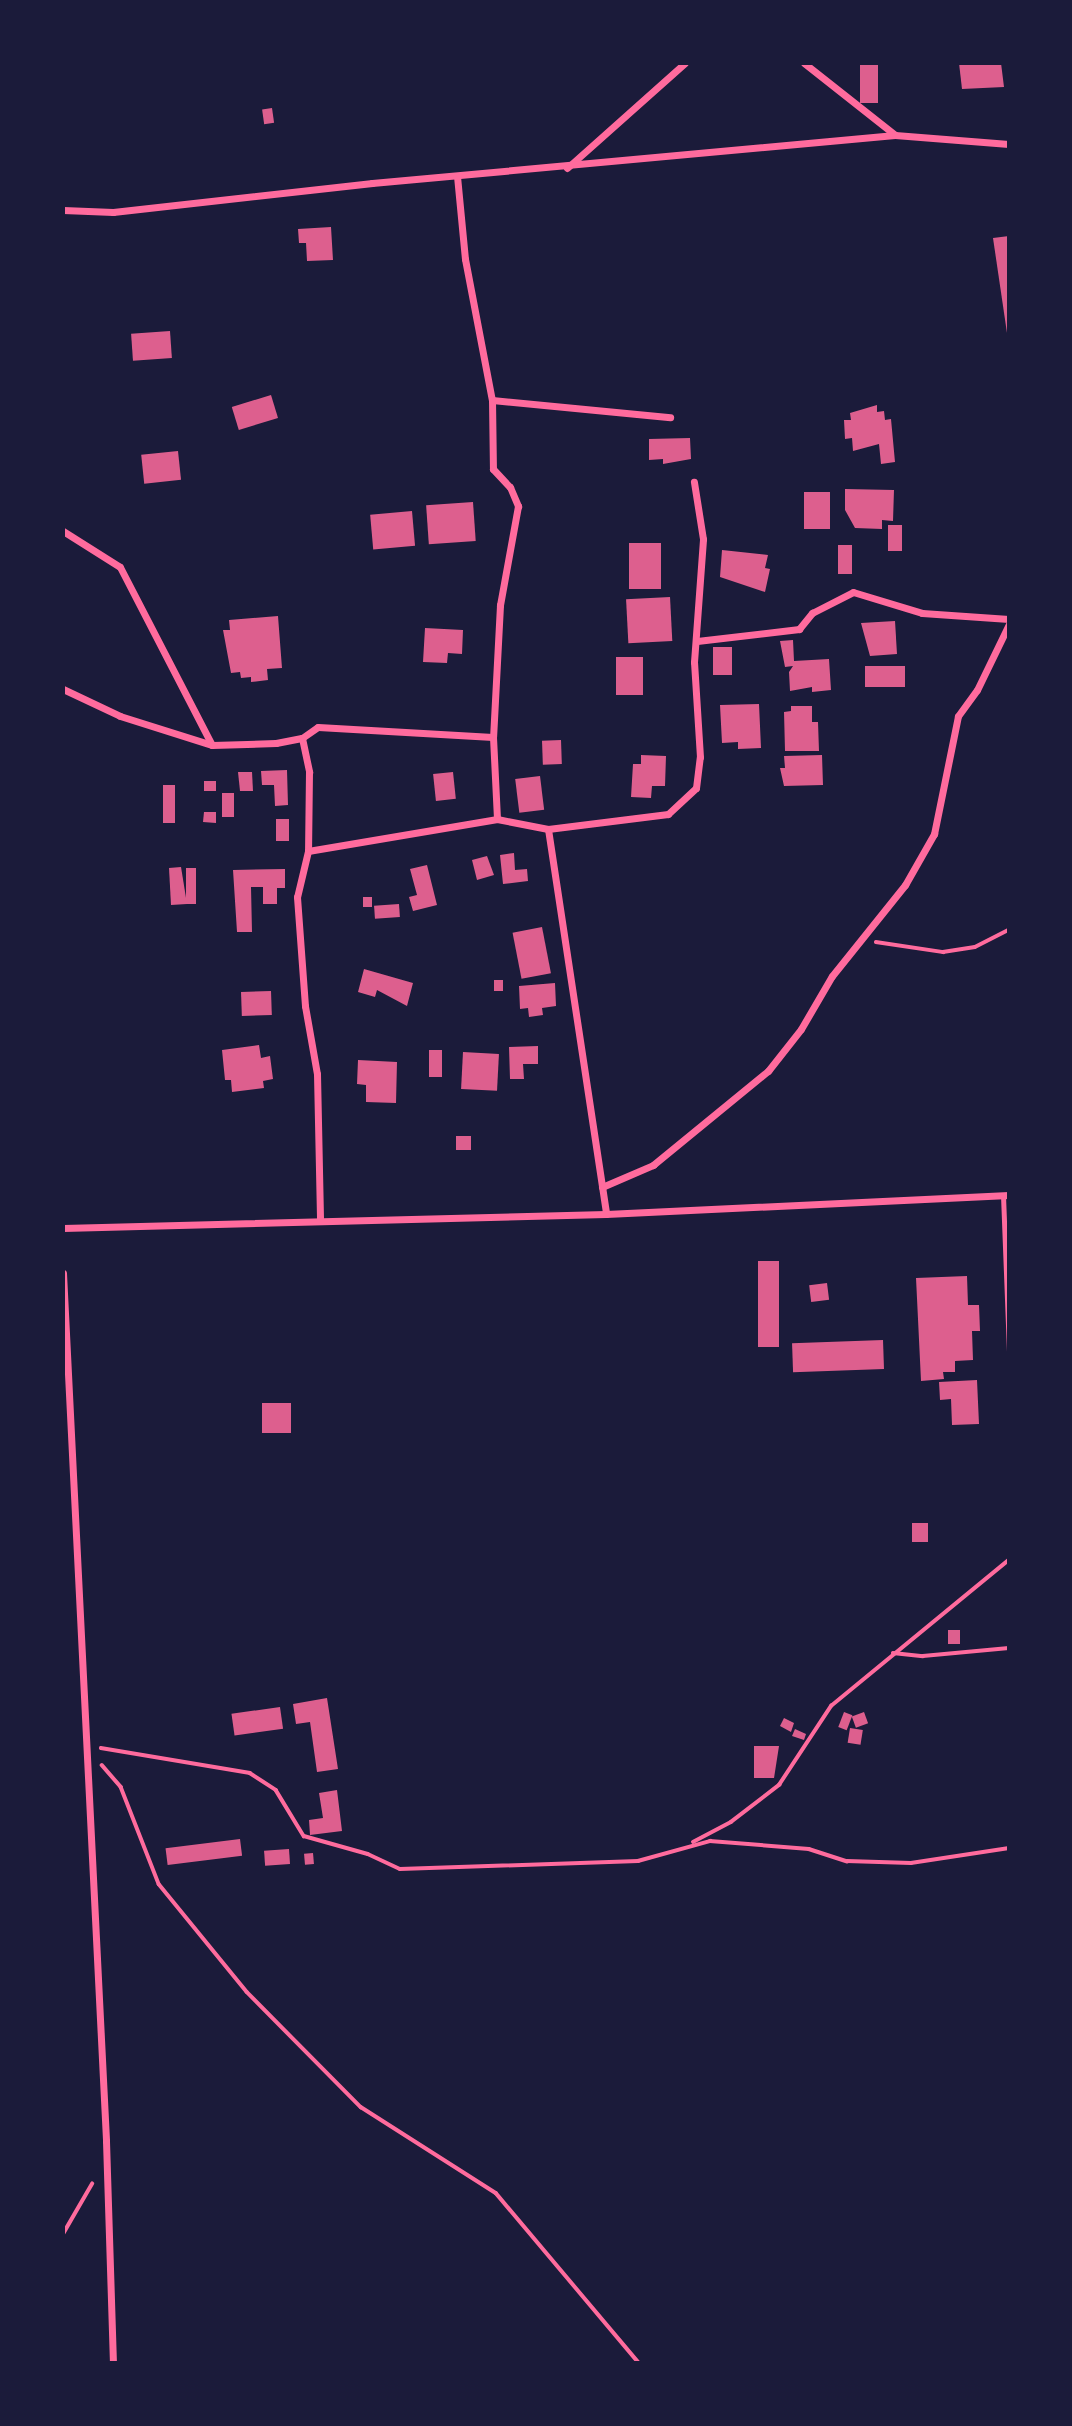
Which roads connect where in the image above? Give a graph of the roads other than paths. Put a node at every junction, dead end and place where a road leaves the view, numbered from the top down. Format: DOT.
graph roads {
  1 [pos="685,63"];
  2 [pos="804,63"];
  3 [pos="895,135"];
  4 [pos="1009,144"];
  5 [pos="566,168"];
  6 [pos="457,176"];
  7 [pos="63,210"];
  8 [pos="492,400"];
  9 [pos="670,417"];
  10 [pos="694,482"];
  11 [pos="63,531"];
  12 [pos="1009,621"];
  13 [pos="697,641"];
  14 [pos="63,689"];
  15 [pos="493,737"];
  16 [pos="302,738"];
  17 [pos="212,745"];
  18 [pos="497,819"];
  19 [pos="548,830"];
  20 [pos="308,851"];
  21 [pos="602,1187"];
  22 [pos="1006,1195"];
  23 [pos="606,1214"];
  24 [pos="320,1220"];
  25 [pos="63,1228"];
  26 [pos="63,1273"];
  27 [pos="1009,1353"];
  28 [pos="113,2363"];
  1 -- 5 [label="street"];
  2 -- 3 [label="street"];
  3 -- 4 [label="street"];
  3 -- 5 [label="street"];
  5 -- 6 [label="street"];
  6 -- 7 [label="street"];
  6 -- 8 [label="street"];
  8 -- 9 [label="street"];
  8 -- 15 [label="street"];
  10 -- 13 [label="street"];
  11 -- 17 [label="street"];
  12 -- 13 [label="street"];
  12 -- 21 [label="street"];
  13 -- 19 [label="street"];
  14 -- 17 [label="street"];
  15 -- 16 [label="street"];
  15 -- 18 [label="street"];
  16 -- 17 [label="street"];
  16 -- 20 [label="street"];
  18 -- 19 [label="street"];
  18 -- 20 [label="street"];
  19 -- 21 [label="street"];
  20 -- 24 [label="street"];
  21 -- 23 [label="street"];
  22 -- 23 [label="street"];
  22 -- 27 [label="lane"];
  23 -- 24 [label="street"];
  24 -- 25 [label="street"];
  26 -- 28 [label="street"];
}
